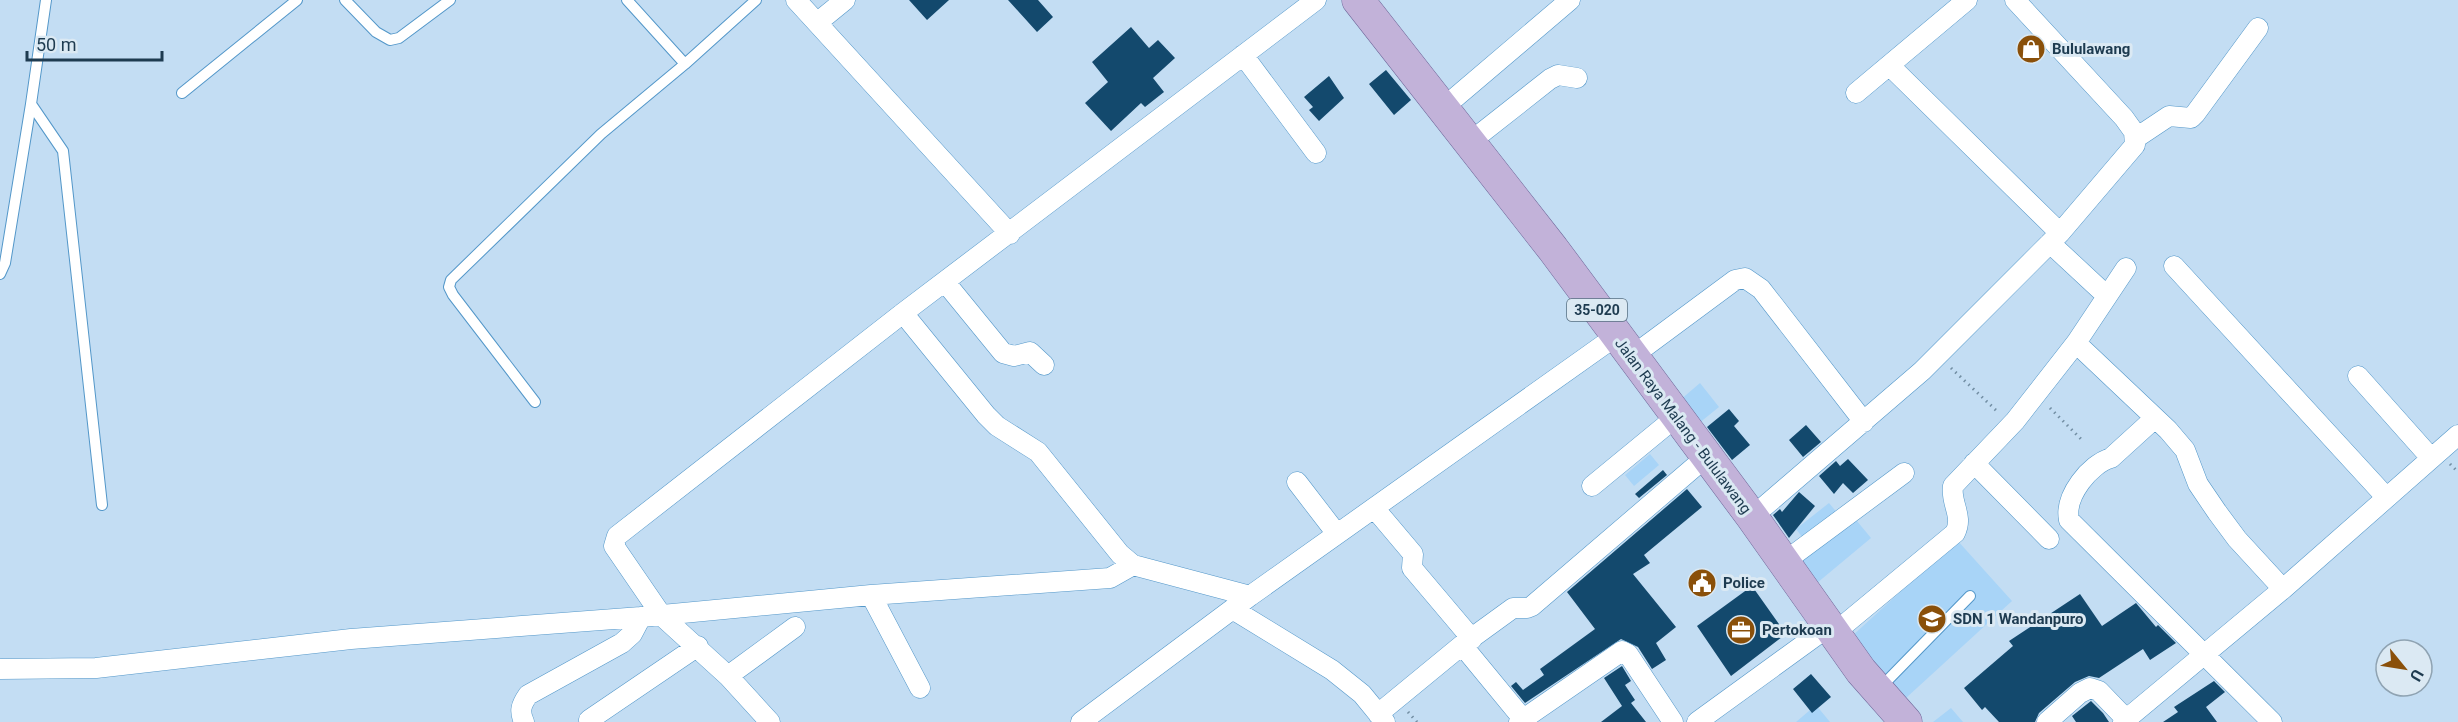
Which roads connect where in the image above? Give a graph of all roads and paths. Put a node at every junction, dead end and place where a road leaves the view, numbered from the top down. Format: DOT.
graph roads {
  1 [pos="46,0"];
  2 [pos="297,0"];
  3 [pos="345,0"];
  4 [pos="450,0"];
  5 [pos="627,0"];
  6 [pos="756,0"];
  7 [pos="796,0"];
  8 [pos="845,0"];
  9 [pos="1316,0"];
  10 [pos="1358,0"];
  11 [pos="1570,0"];
  12 [pos="1967,0"];
  13 [pos="2015,0"];
  14 [pos="818,22"];
  15 [pos="2258,28"];
  16 [pos="1243,55"];
  17 [pos="685,64"];
  18 [pos="1890,66"];
  19 [pos="1577,78"];
  20 [pos="182,93"];
  21 [pos="1856,93"];
  22 [pos="31,104"];
  23 [pos="1443,108"];
  24 [pos="2136,138"];
  25 [pos="1470,142"];
  26 [pos="1316,153"];
  27 [pos="1010,234"];
  28 [pos="2055,238"];
  29 [pos="2174,266"];
  30 [pos="2126,268"];
  31 [pos="0,274"];
  32 [pos="945,282"];
  33 [pos="2107,296"];
  34 [pos="903,313"];
  35 [pos="2076,343"];
  36 [pos="1624,346"];
  37 [pos="1938,356"];
  38 [pos="1044,365"];
  39 [pos="2358,376"];
  40 [pos="2036,394"];
  41 [pos="535,402"];
  42 [pos="1676,417"];
  43 [pos="2155,418"];
  44 [pos="1864,422"];
  45 [pos="2012,424"];
  46 [pos="2458,435"];
  47 [pos="2082,440"];
  48 [pos="1706,457"];
  49 [pos="2431,458"];
  50 [pos="1974,463"];
  51 [pos="1904,473"];
  52 [pos="1297,482"];
  53 [pos="1592,486"];
  54 [pos="2386,497"];
  55 [pos="102,505"];
  56 [pos="1375,509"];
  57 [pos="1752,517"];
  58 [pos="1337,534"];
  59 [pos="2049,539"];
  60 [pos="1784,562"];
  61 [pos="1133,565"];
  62 [pos="2283,589"];
  63 [pos="871,595"];
  64 [pos="1250,596"];
  65 [pos="1970,596"];
  66 [pos="1234,610"];
  67 [pos="662,616"];
  68 [pos="641,617"];
  69 [pos="795,627"];
  70 [pos="1831,630"];
  71 [pos="1467,642"];
  72 [pos="698,646"];
  73 [pos="2204,653"];
  74 [pos="0,669"];
  75 [pos="728,676"];
  76 [pos="920,688"];
  77 [pos="1878,690"];
  78 [pos="1382,718"];
  79 [pos="589,720"];
  80 [pos="1521,720"];
  81 [pos="2124,720"];
  82 [pos="524,722"];
  83 [pos="770,722"];
  84 [pos="1081,722"];
  85 [pos="1673,722"];
  86 [pos="1697,722"];
  87 [pos="1906,722"];
  88 [pos="2047,722"];
  89 [pos="2272,722"];
  1 -- 22 [label="lane"];
  2 -- 20 [label="lane"];
  3 -- 4 [label="lane"];
  5 -- 17 [label="lane"];
  6 -- 17 [label="lane"];
  7 -- 14 [label="street"];
  8 -- 14 [label="street"];
  9 -- 16 [label="street"];
  10 -- 23 [label="main road, Jalan Raya Malang - Bululawang / 35-020"];
  11 -- 23 [label="street"];
  12 -- 18 [label="street"];
  13 -- 24 [label="street"];
  14 -- 27 [label="street"];
  15 -- 24 [label="street"];
  16 -- 26 [label="street"];
  16 -- 27 [label="street"];
  17 -- 41 [label="lane"];
  18 -- 21 [label="street"];
  18 -- 28 [label="street"];
  19 -- 25 [label="street"];
  22 -- 31 [label="lane"];
  22 -- 55 [label="lane"];
  23 -- 25 [label="main road, Jalan Raya Malang - Bululawang / 35-020"];
  24 -- 28 [label="street"];
  25 -- 36 [label="main road, Jalan Raya Malang - Bululawang / 35-020"];
  27 -- 32 [label="street"];
  28 -- 33 [label="street"];
  28 -- 37 [label="street"];
  29 -- 54 [label="street"];
  30 -- 33 [label="street"];
  32 -- 34 [label="street"];
  32 -- 38 [label="street"];
  33 -- 35 [label="street"];
  34 -- 61 [label="street"];
  34 -- 67 [label="street"];
  35 -- 40 [label="street"];
  35 -- 43 [label="street"];
  36 -- 42 [label="main road, Jalan Raya Malang - Bululawang / 35-020"];
  36 -- 44 [label="street"];
  36 -- 56 [label="street"];
  37 -- 44 [label="street"];
  37 -- 45 [label="path"];
  39 -- 49 [label="street"];
  40 -- 45 [label="street"];
  40 -- 47 [label="path"];
  42 -- 48 [label="main road, Jalan Raya Malang - Bululawang / 35-020"];
  42 -- 53 [label="street"];
  43 -- 62 [label="street"];
  43 -- 73 [label="street"];
  44 -- 57 [label="street"];
  45 -- 50 [label="street"];
  46 -- 49 [label="street"];
  48 -- 57 [label="main road, Jalan Raya Malang - Bululawang / 35-020"];
  48 -- 71 [label="street"];
  49 -- 54 [label="street"];
  50 -- 59 [label="street"];
  50 -- 70 [label="street"];
  51 -- 60 [label="street"];
  52 -- 58 [label="street"];
  54 -- 62 [label="street"];
  56 -- 58 [label="street"];
  56 -- 71 [label="street"];
  57 -- 60 [label="main road, Jalan Raya Malang - Bululawang / 35-020"];
  58 -- 64 [label="street"];
  60 -- 70 [label="main road, Jalan Raya Malang - Bululawang / 35-020"];
  61 -- 63 [label="street"];
  61 -- 64 [label="street"];
  62 -- 73 [label="street"];
  63 -- 67 [label="street"];
  63 -- 76 [label="street"];
  64 -- 66 [label="street"];
  65 -- 77 [label="lane"];
  66 -- 78 [label="street"];
  66 -- 84 [label="street"];
  67 -- 68 [label="street"];
  67 -- 72 [label="street"];
  68 -- 74 [label="street"];
  68 -- 82 [label="street"];
  69 -- 75 [label="street"];
  70 -- 77 [label="main road, 35-020"];
  70 -- 86 [label="street"];
  71 -- 78 [label="street"];
  71 -- 80 [label="street"];
  72 -- 75 [label="street"];
  72 -- 79 [label="street"];
  73 -- 81 [label="street"];
  73 -- 89 [label="street"];
  75 -- 83 [label="street"];
  77 -- 87 [label="main road, 35-020"];
  80 -- 85 [label="street"];
  81 -- 88 [label="street"];
}
